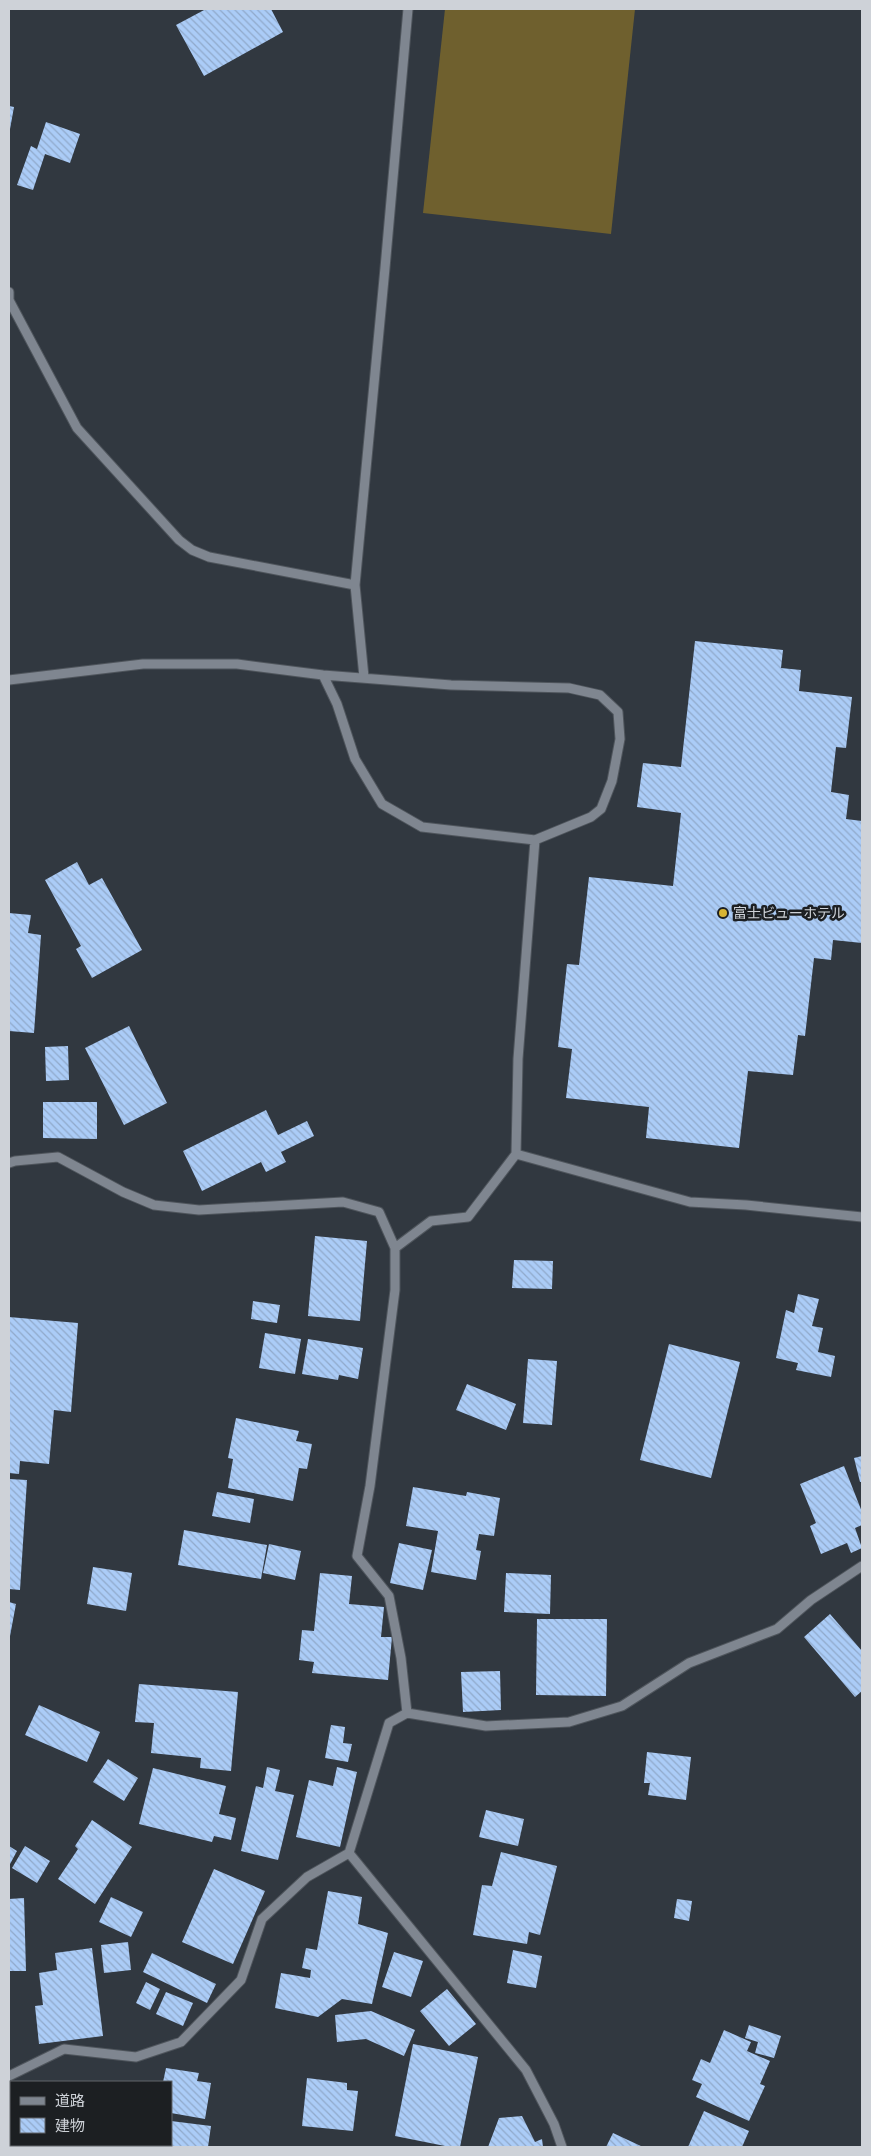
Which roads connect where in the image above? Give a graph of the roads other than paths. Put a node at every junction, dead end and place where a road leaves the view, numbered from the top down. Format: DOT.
graph roads {
  1 [pos="408,9"];
  2 [pos="9,292"];
  3 [pos="354,586"];
  4 [pos="323,675"];
  5 [pos="364,677"];
  6 [pos="9,680"];
  7 [pos="535,840"];
  8 [pos="516,1154"];
  9 [pos="9,1163"];
  10 [pos="862,1218"];
  11 [pos="395,1248"];
  12 [pos="862,1566"];
  13 [pos="407,1713"];
  14 [pos="349,1853"];
  15 [pos="9,2076"];
  16 [pos="562,2147"];
  1 -- 3 [label="street"];
  2 -- 3 [label="street"];
  3 -- 5 [label="street"];
  4 -- 5 [label="street"];
  4 -- 6 [label="street"];
  4 -- 7 [label="street"];
  5 -- 7 [label="street"];
  7 -- 8 [label="street"];
  8 -- 10 [label="street"];
  8 -- 11 [label="street"];
  9 -- 11 [label="street"];
  11 -- 13 [label="street"];
  12 -- 13 [label="street"];
  13 -- 14 [label="street"];
  14 -- 15 [label="street"];
  14 -- 16 [label="street"];
}
